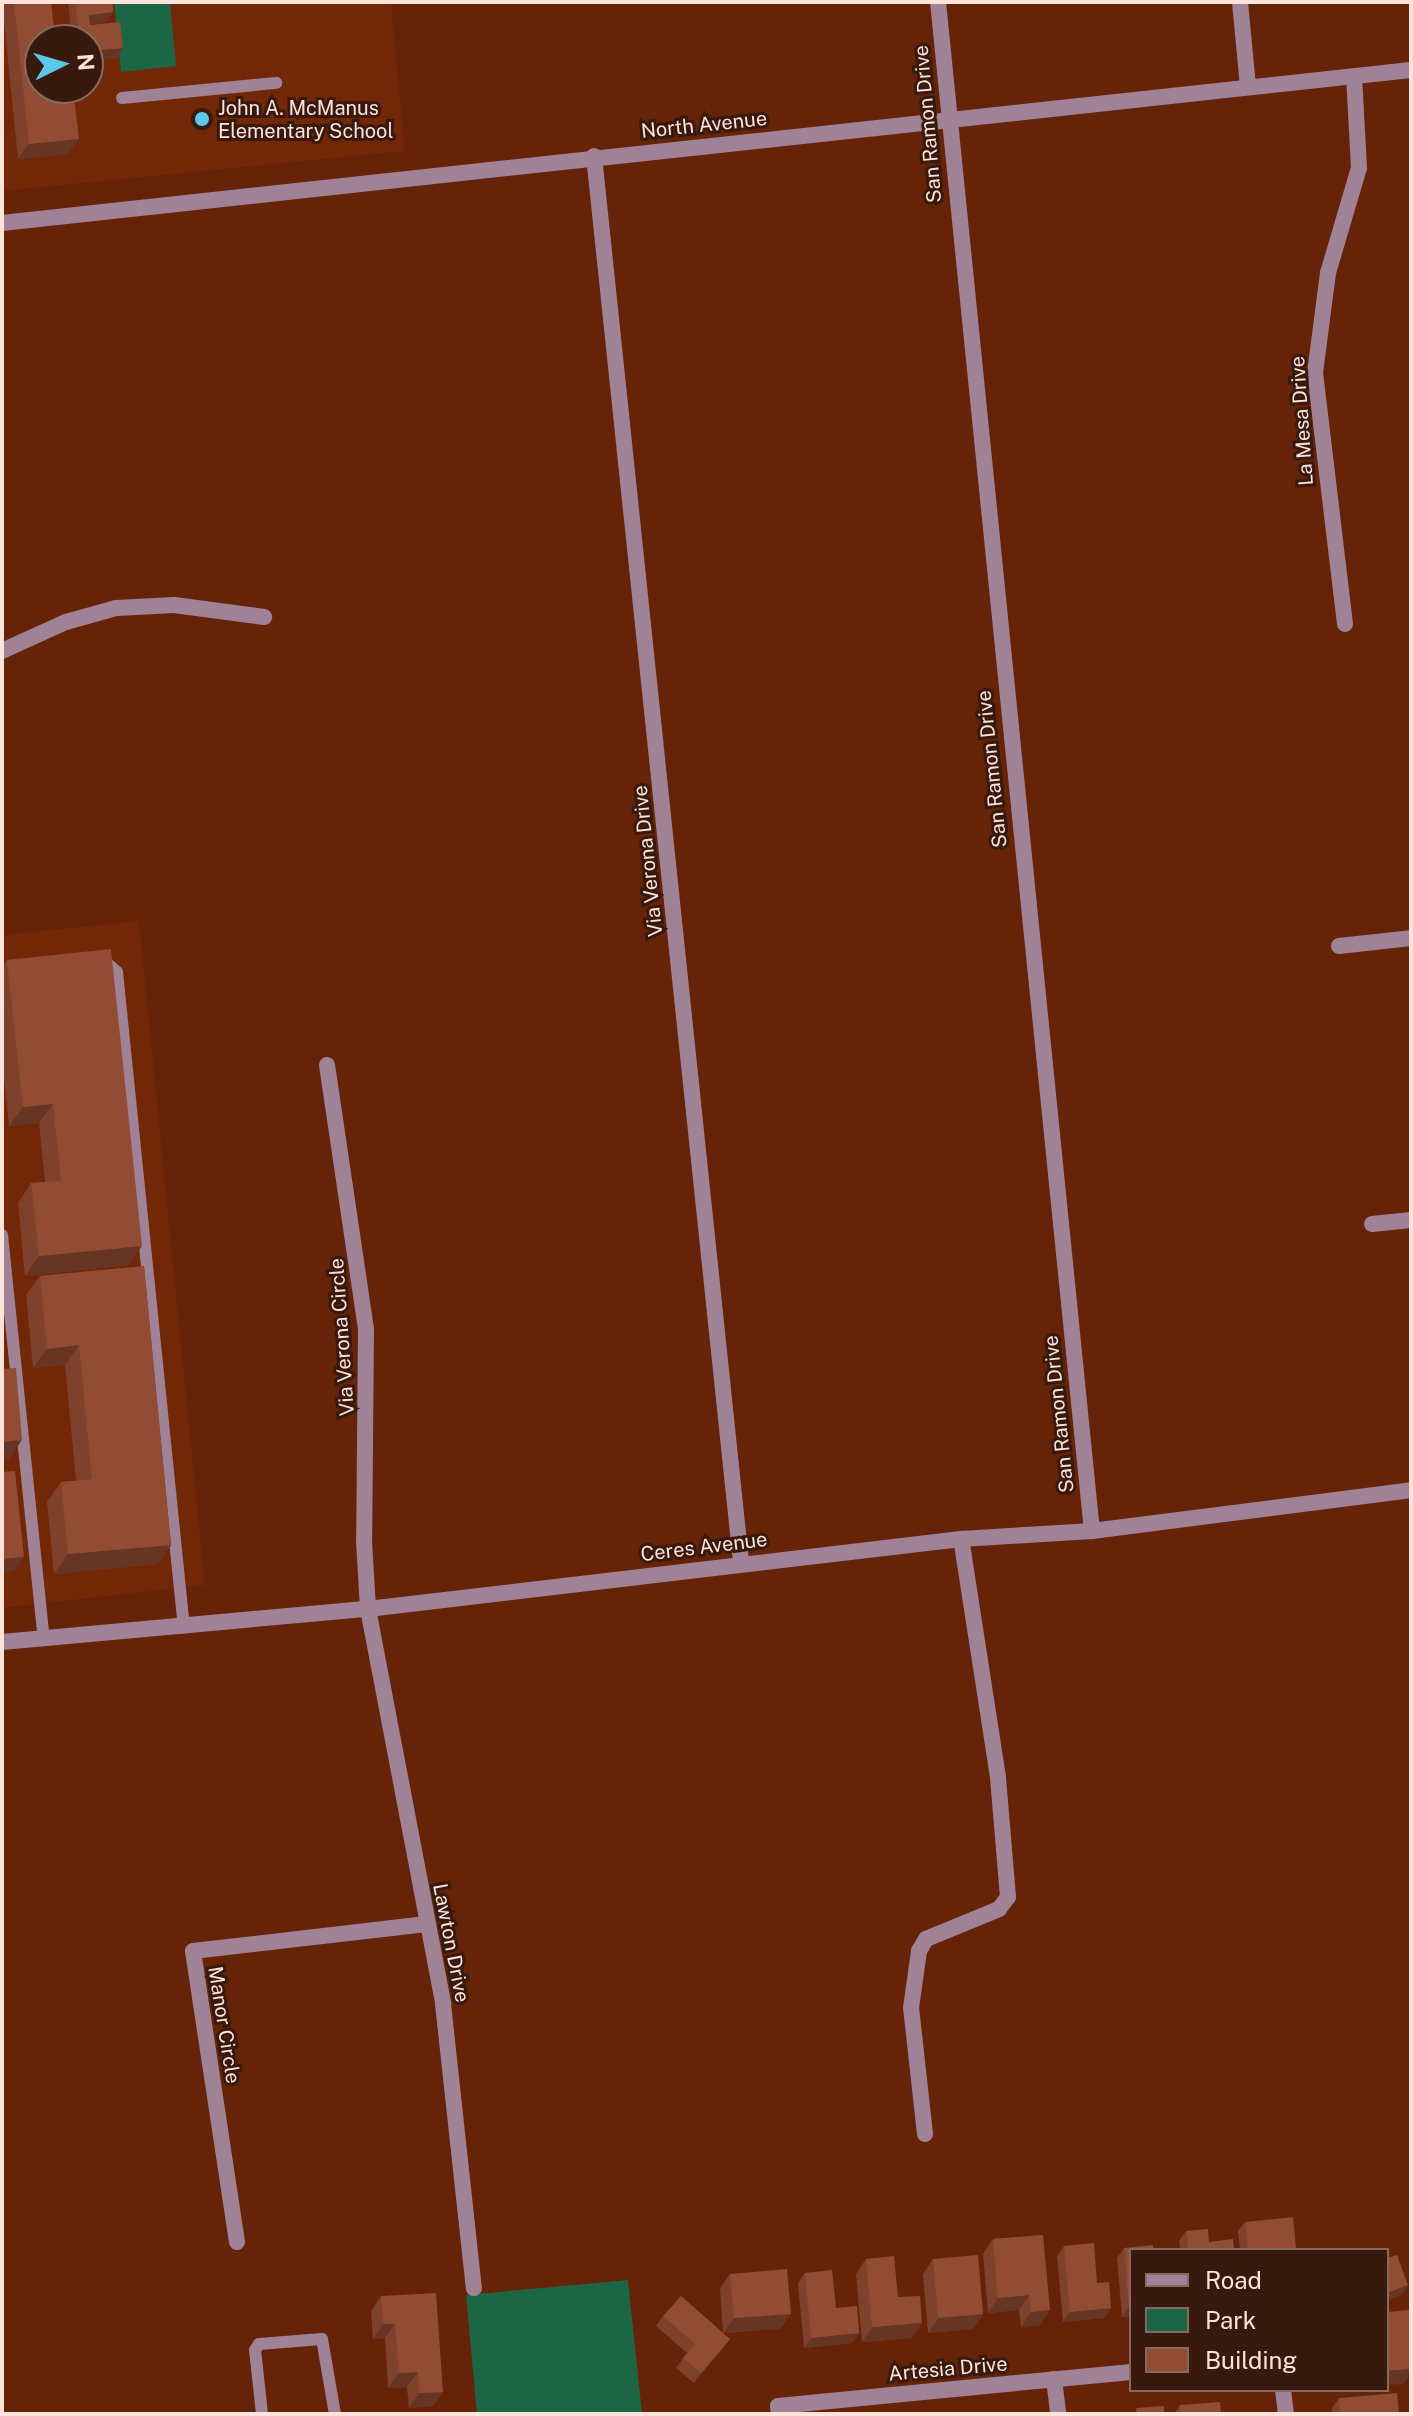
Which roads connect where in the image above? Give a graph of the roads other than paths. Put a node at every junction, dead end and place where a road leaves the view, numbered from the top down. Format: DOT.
graph roads {
  1 [pos="938,2"];
  2 [pos="1240,2"];
  3 [pos="1411,70"];
  4 [pos="1354,76"];
  5 [pos="276,83"];
  6 [pos="1248,87"];
  7 [pos="122,98"];
  8 [pos="948,120"];
  9 [pos="594,156"];
  10 [pos="2,223"];
  11 [pos="264,617"];
  12 [pos="1345,624"];
  13 [pos="2,651"];
  14 [pos="1411,938"];
  15 [pos="1339,946"];
  16 [pos="81,954"];
  17 [pos="327,1065"];
  18 [pos="1411,1220"];
  19 [pos="1372,1224"];
  20 [pos="2,1235"];
  21 [pos="4,1282"];
  22 [pos="17,1376"];
  23 [pos="2,1377"];
  24 [pos="1411,1490"];
  25 [pos="1092,1531"];
  26 [pos="961,1539"];
  27 [pos="741,1562"];
  28 [pos="368,1609"];
  29 [pos="184,1628"];
  30 [pos="44,1639"];
  31 [pos="2,1642"];
  32 [pos="426,1924"];
  33 [pos="925,2134"];
  34 [pos="237,2242"];
  35 [pos="474,2288"];
  36 [pos="1129,2372"];
  37 [pos="1054,2379"];
  38 [pos="1283,2392"];
  39 [pos="262,2414"];
  40 [pos="335,2414"];
  41 [pos="779,2414"];
  42 [pos="1058,2414"];
  43 [pos="1286,2414"];
  1 -- 8 [label="street, San Ramon Drive"];
  2 -- 6 [label="street"];
  3 -- 4 [label="street, North Avenue"];
  4 -- 6 [label="street, North Avenue"];
  4 -- 12 [label="street, La Mesa Drive"];
  5 -- 7 [label="lane"];
  6 -- 8 [label="street, North Avenue"];
  8 -- 9 [label="street, North Avenue"];
  8 -- 25 [label="street, San Ramon Drive"];
  9 -- 10 [label="street, North Avenue"];
  9 -- 27 [label="street, Via Verona Drive"];
  11 -- 13 [label="street"];
  14 -- 15 [label="street"];
  16 -- 29 [label="lane"];
  17 -- 28 [label="street, Via Verona Circle"];
  18 -- 19 [label="street"];
  20 -- 21 [label="lane"];
  21 -- 22 [label="lane"];
  22 -- 23 [label="lane"];
  22 -- 30 [label="lane"];
  24 -- 25 [label="street, Ceres Avenue"];
  25 -- 26 [label="street, Ceres Avenue"];
  26 -- 27 [label="street, Ceres Avenue"];
  26 -- 33 [label="street"];
  27 -- 28 [label="street, Ceres Avenue"];
  28 -- 29 [label="street, Ceres Avenue"];
  28 -- 32 [label="street, Lawton Drive"];
  29 -- 30 [label="street, Ceres Avenue"];
  30 -- 31 [label="street, Ceres Avenue"];
  32 -- 34 [label="street, Manor Circle"];
  32 -- 35 [label="street, Lawton Drive"];
  36 -- 37 [label="street, Artesia Drive"];
  37 -- 41 [label="street, Artesia Drive"];
  37 -- 42 [label="street"];
  38 -- 43 [label="street"];
  39 -- 40 [label="lane"];
}
